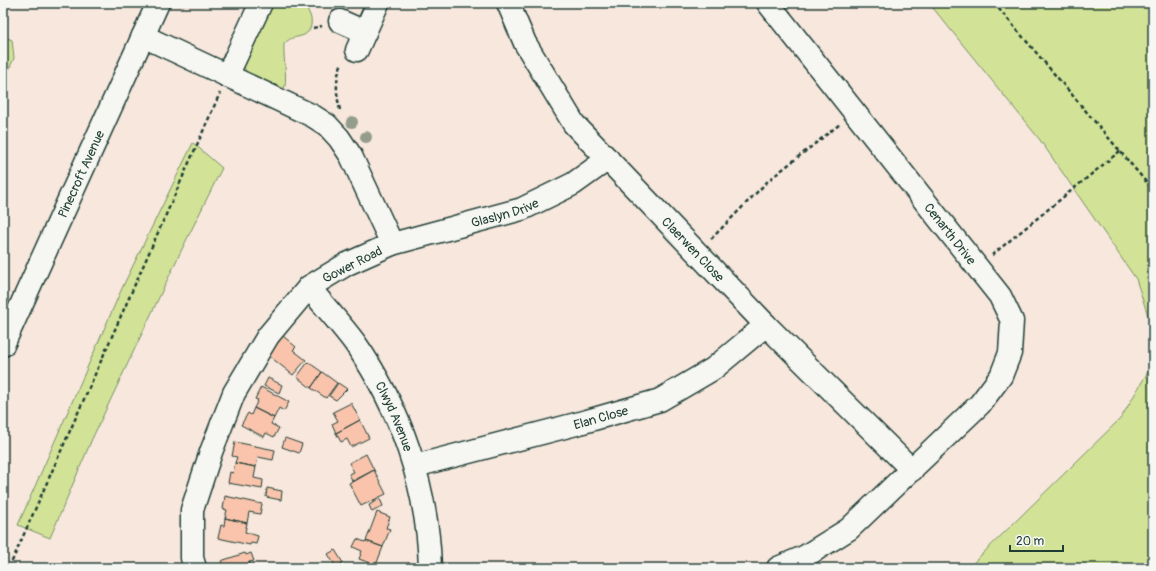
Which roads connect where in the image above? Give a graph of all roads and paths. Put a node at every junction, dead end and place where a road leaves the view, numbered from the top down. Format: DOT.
graph roads {
  1 [pos="158,3"];
  2 [pos="261,3"];
  3 [pos="378,3"];
  4 [pos="508,3"];
  5 [pos="768,3"];
  6 [pos="994,3"];
  7 [pos="340,21"];
  8 [pos="143,36"];
  9 [pos="361,41"];
  10 [pos="227,76"];
  11 [pos="340,112"];
  12 [pos="855,113"];
  13 [pos="1120,151"];
  14 [pos="608,160"];
  15 [pos="1153,190"];
  16 [pos="392,244"];
  17 [pos="697,253"];
  18 [pos="977,267"];
  19 [pos="309,287"];
  20 [pos="766,325"];
  21 [pos="3,345"];
  22 [pos="414,466"];
  23 [pos="912,470"];
  24 [pos="8,568"];
  25 [pos="195,568"];
  26 [pos="430,568"];
  27 [pos="778,568"];
  1 -- 8 [label="street, Pinecroft Avenue"];
  2 -- 10 [label="street"];
  3 -- 9 [label="street"];
  4 -- 14 [label="street, Claerwen Close"];
  5 -- 12 [label="street, Cenarth Drive"];
  6 -- 13 [label="path"];
  7 -- 9 [label="street"];
  8 -- 10 [label="street, Gower Road"];
  8 -- 21 [label="street, Pinecroft Avenue"];
  9 -- 11 [label="path"];
  10 -- 16 [label="street, Gower Road"];
  10 -- 24 [label="path"];
  12 -- 17 [label="path"];
  12 -- 18 [label="street, Cenarth Drive"];
  13 -- 15 [label="path"];
  13 -- 18 [label="path"];
  14 -- 16 [label="street, Glaslyn Drive"];
  14 -- 17 [label="street, Claerwen Close"];
  16 -- 19 [label="street, Gower Road"];
  17 -- 20 [label="street, Claerwen Close"];
  18 -- 23 [label="street, Cenarth Drive"];
  19 -- 22 [label="street, Clwyd Avenue"];
  19 -- 25 [label="street, Gower Road"];
  20 -- 22 [label="street, Elan Close"];
  20 -- 23 [label="street, Claerwen Close"];
  22 -- 26 [label="street, Clwyd Avenue"];
  23 -- 27 [label="street, Cenarth Drive"];
}
